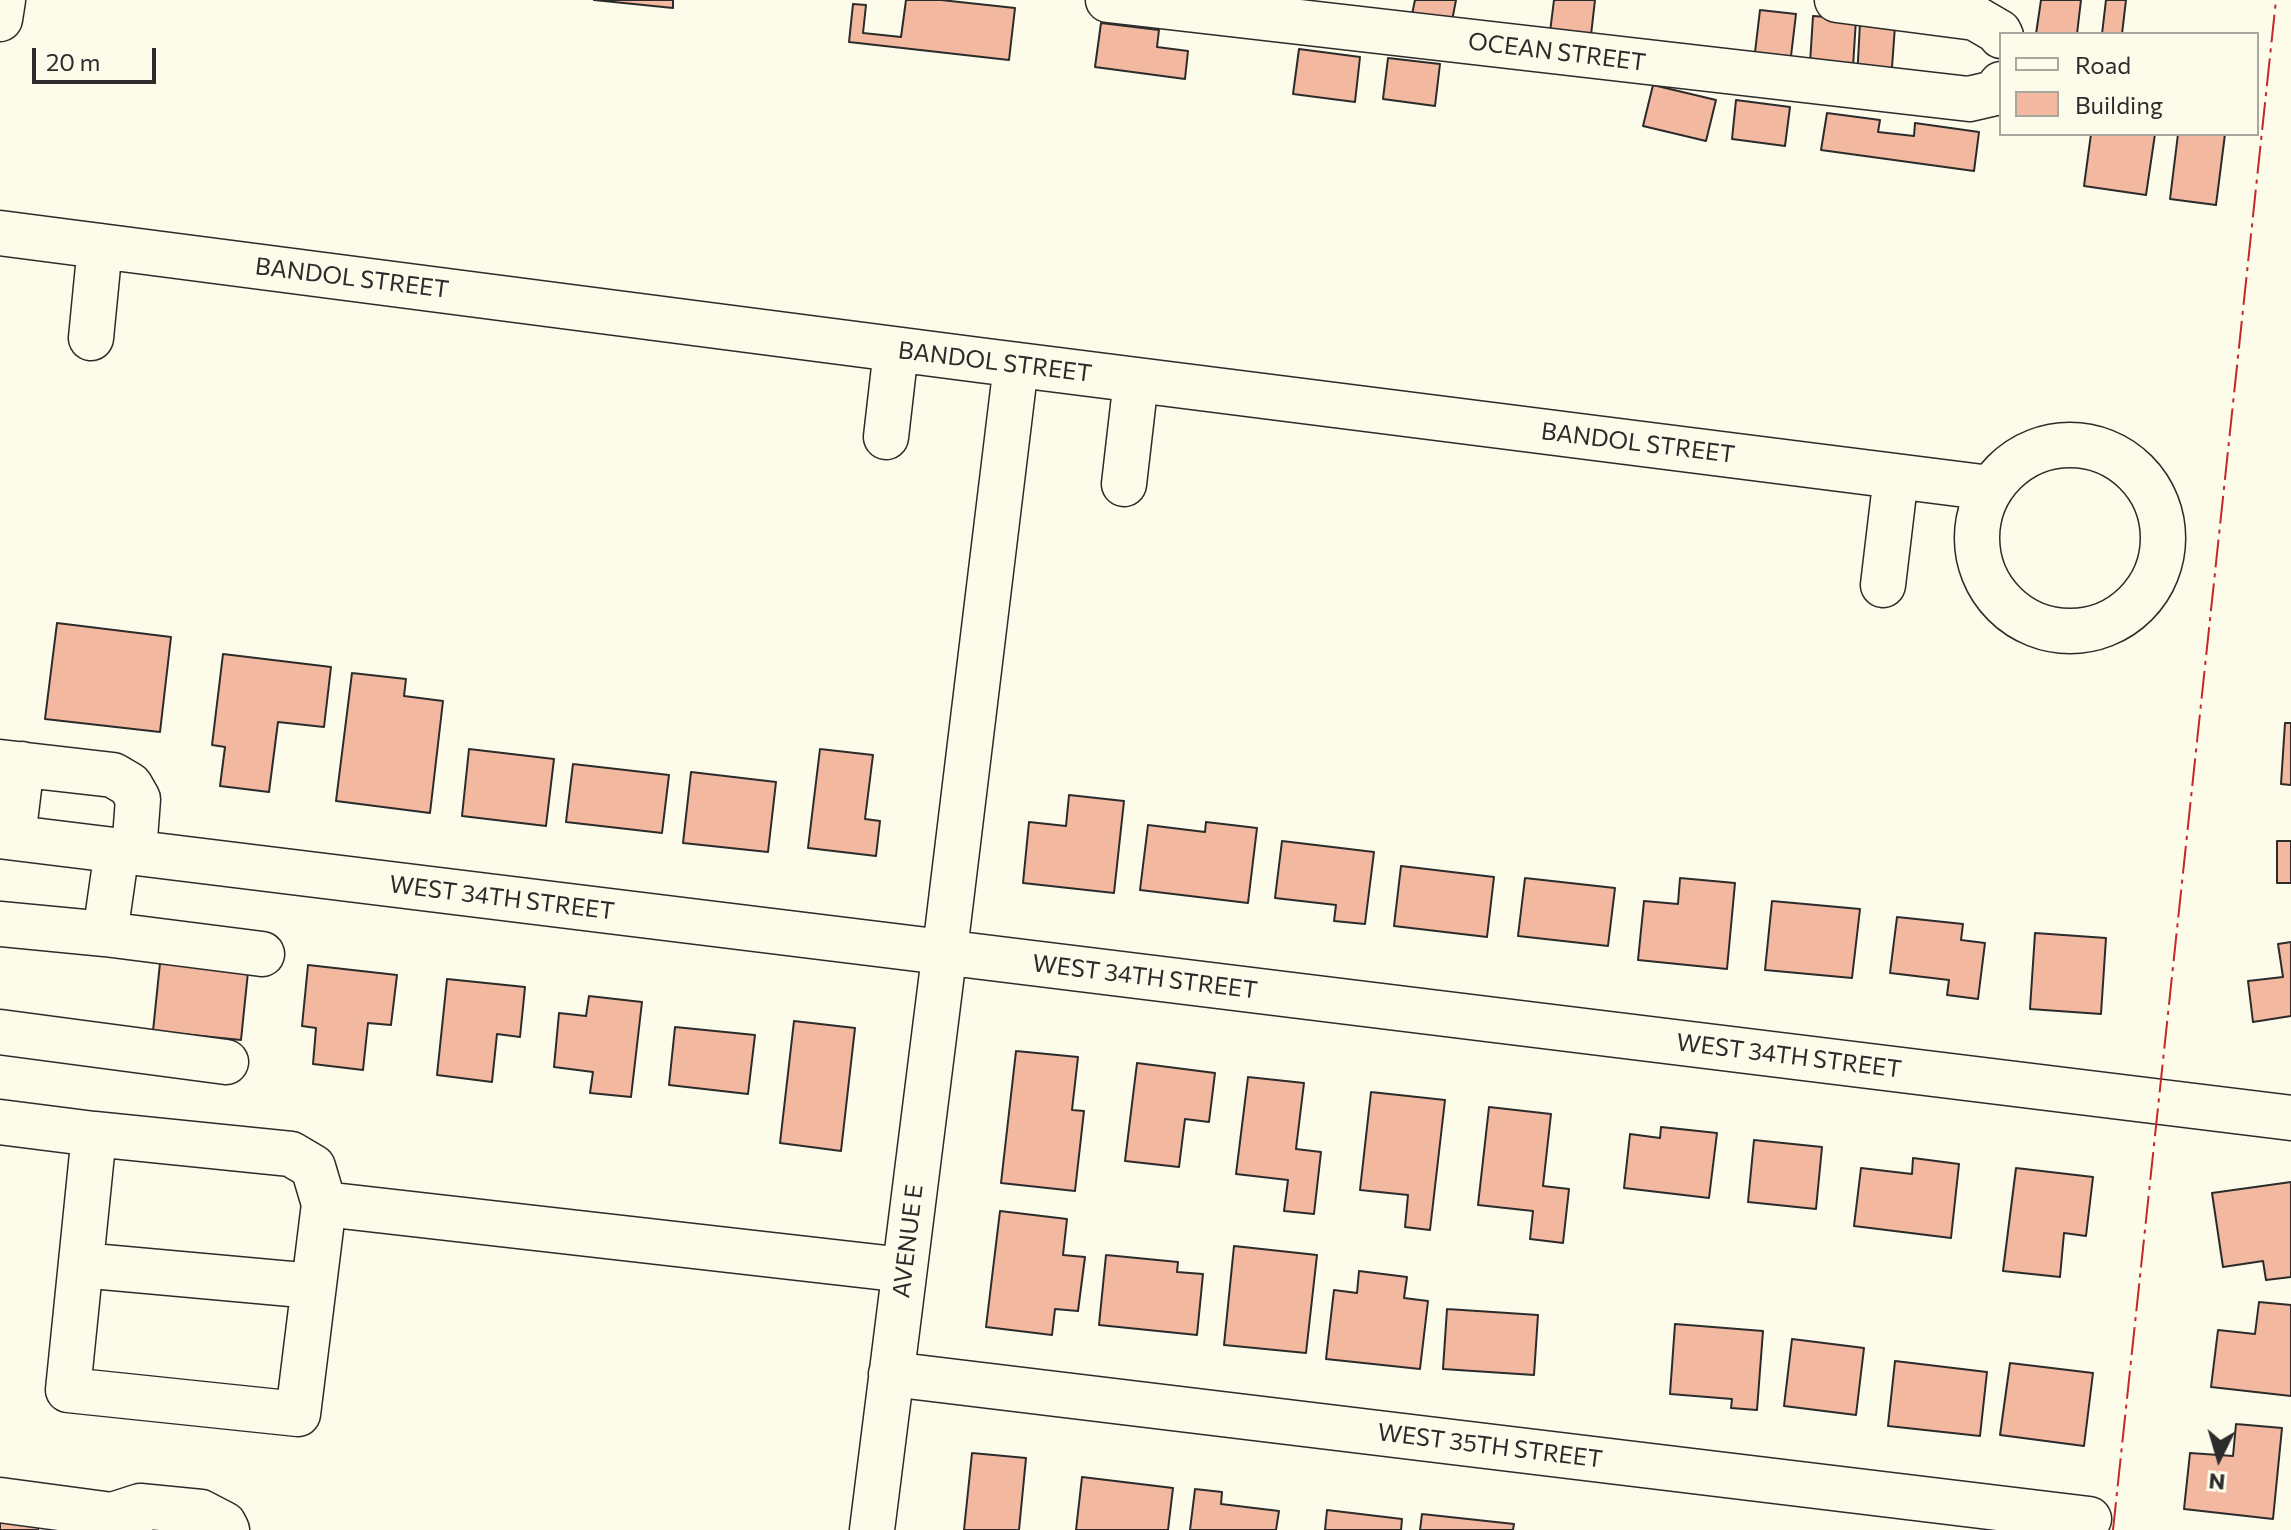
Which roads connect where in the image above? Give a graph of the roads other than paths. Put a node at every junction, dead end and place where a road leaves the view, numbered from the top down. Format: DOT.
graph roads {
  1 [pos="3,0"];
  2 [pos="1108,0"];
  3 [pos="1837,0"];
  4 [pos="0,19"];
  5 [pos="1999,32"];
  6 [pos="1999,87"];
  7 [pos="0,233"];
  8 [pos="100,246"];
  9 [pos="91,338"];
  10 [pos="896,350"];
  11 [pos="1016,365"];
  12 [pos="1136,380"];
  13 [pos="886,437"];
  14 [pos="1896,476"];
  15 [pos="1124,484"];
  16 [pos="1990,488"];
  17 [pos="1883,585"];
  18 [pos="11,763"];
  19 [pos="6,836"];
  20 [pos="125,851"];
  21 [pos="0,924"];
  22 [pos="105,934"];
  23 [pos="944,952"];
  24 [pos="262,954"];
  25 [pos="0,1032"];
  26 [pos="226,1062"];
  27 [pos="2291,1118"];
  28 [pos="0,1122"];
  29 [pos="94,1134"];
  30 [pos="324,1204"];
  31 [pos="81,1265"];
  32 [pos="904,1270"];
  33 [pos="313,1286"];
  34 [pos="891,1374"];
  35 [pos="0,1500"];
  36 [pos="2089,1519"];
  37 [pos="121,1523"];
  38 [pos="227,1530"];
  39 [pos="872,1530"];
  1 -- 4 [label="street"];
  2 -- 6 [label="street, OCEAN STREET"];
  3 -- 5 [label="street"];
  7 -- 8 [label="street, BANDOL STREET"];
  8 -- 9 [label="street"];
  8 -- 10 [label="street, BANDOL STREET"];
  10 -- 11 [label="street, BANDOL STREET"];
  10 -- 13 [label="street"];
  11 -- 12 [label="street, BANDOL STREET"];
  11 -- 23 [label="street, AVENUE E"];
  12 -- 14 [label="street, BANDOL STREET"];
  12 -- 15 [label="street"];
  14 -- 16 [label="street, BANDOL STREET"];
  14 -- 17 [label="street"];
  16 -- 16 [label="street"];
  18 -- 19 [label="street"];
  18 -- 20 [label="street"];
  19 -- 20 [label="street, WEST 34TH STREET"];
  20 -- 22 [label="street"];
  20 -- 23 [label="street, WEST 34TH STREET"];
  21 -- 22 [label="street"];
  22 -- 24 [label="street"];
  23 -- 27 [label="street, WEST 34TH STREET"];
  23 -- 32 [label="street, AVENUE E"];
  25 -- 26 [label="street"];
  28 -- 29 [label="street"];
  29 -- 30 [label="street"];
  29 -- 31 [label="street"];
  30 -- 32 [label="street"];
  30 -- 33 [label="street"];
  31 -- 33 [label="street"];
  31 -- 33 [label="street"];
  32 -- 34 [label="street, AVENUE E"];
  34 -- 36 [label="street, WEST 35TH STREET"];
  34 -- 39 [label="street, AVENUE E"];
  35 -- 37 [label="street"];
  37 -- 38 [label="street"];
}
